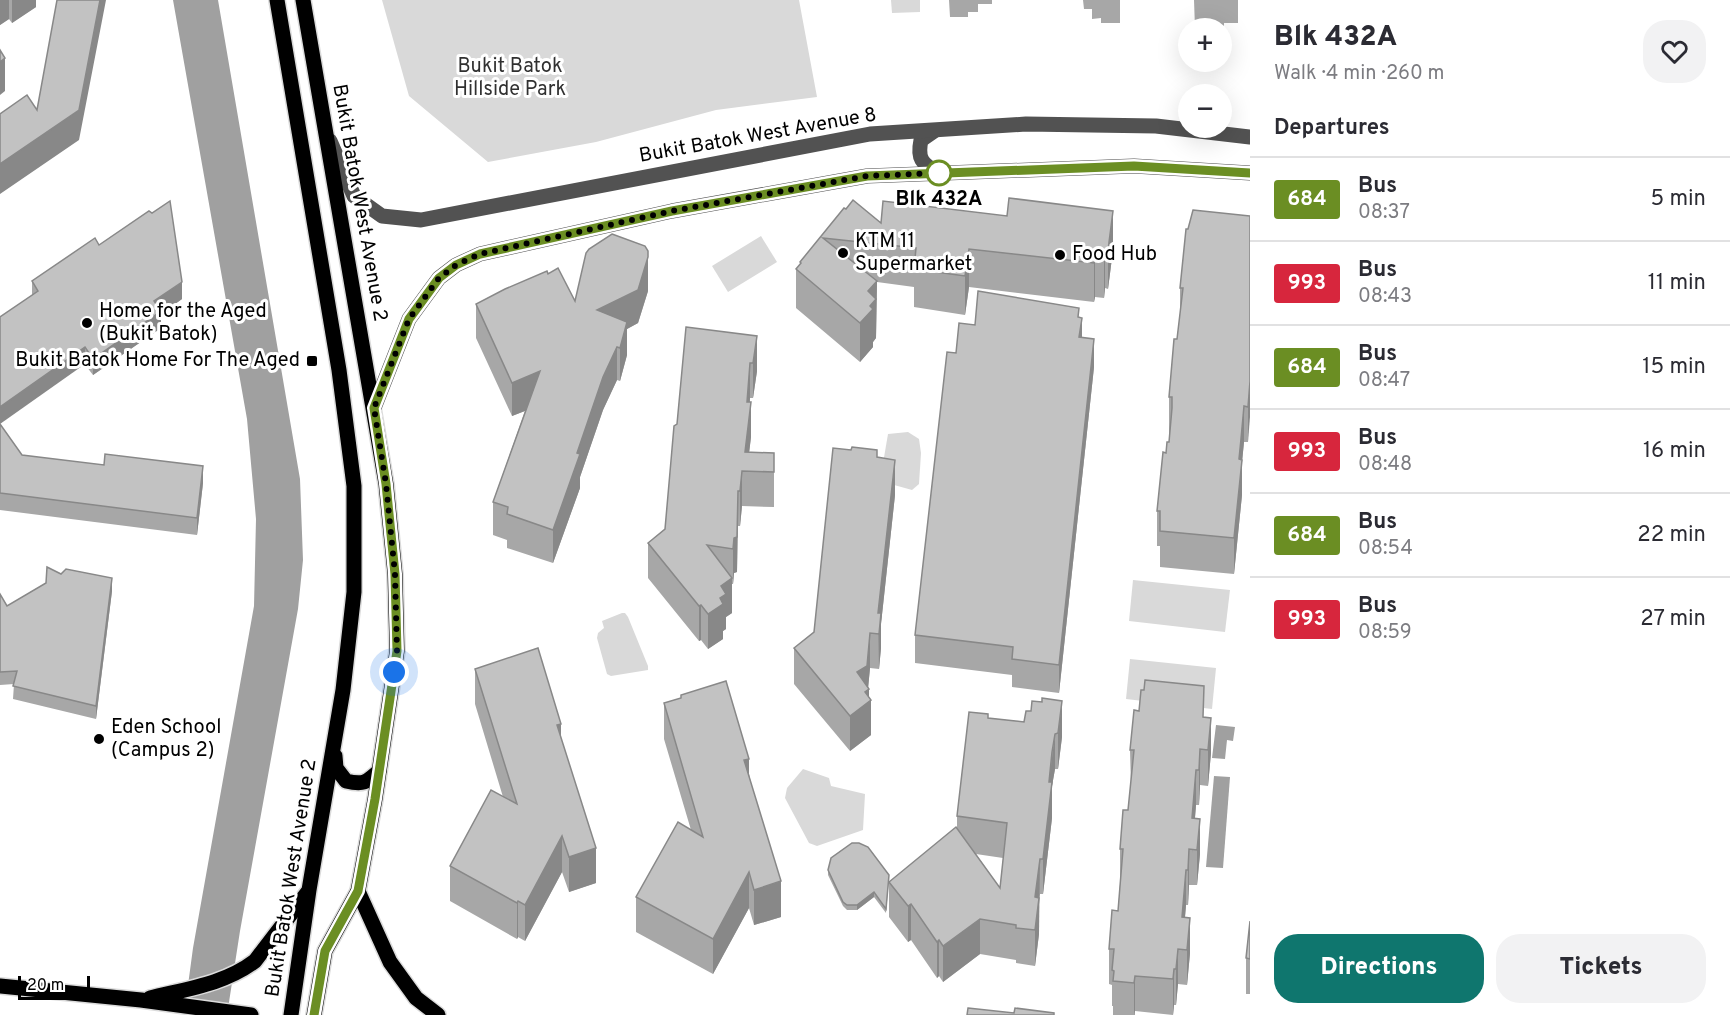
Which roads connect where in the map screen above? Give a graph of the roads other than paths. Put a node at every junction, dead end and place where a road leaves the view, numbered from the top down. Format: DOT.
graph roads {
  1 [pos="277,0"];
  2 [pos="303,0"];
  3 [pos="934,131"];
  4 [pos="326,132"];
  5 [pos="1250,137"];
  6 [pos="937,173"];
  7 [pos="1250,173"];
  8 [pos="374,408"];
  9 [pos="334,747"];
  10 [pos="379,771"];
  11 [pos="309,890"];
  12 [pos="358,891"];
  13 [pos="0,986"];
  14 [pos="141,1000"];
  15 [pos="251,1015"];
  16 [pos="291,1015"];
  17 [pos="314,1015"];
  18 [pos="438,1015"];
  1 -- 9 [label="main road, Bukit Batok West Avenue 2"];
  2 -- 4 [label="main road, Bukit Batok West Avenue 2"];
  3 -- 4 [label="street, Bukit Batok West Avenue 8"];
  3 -- 5 [label="street, Bukit Batok West Avenue 8"];
  3 -- 6 [label="street"];
  4 -- 8 [label="main road, Bukit Batok West Avenue 2"];
  6 -- 7 [label="street"];
  6 -- 8 [label="street"];
  8 -- 10 [label="main road, Bukit Batok West Avenue 2"];
  9 -- 10 [label="main road, Bukit Batok West Avenue 2"];
  9 -- 11 [label="main road, Bukit Batok West Avenue 2"];
  10 -- 12 [label="main road, Bukit Batok West Avenue 2"];
  11 -- 14 [label="main road"];
  11 -- 16 [label="main road, Bukit Batok West Avenue 2"];
  12 -- 17 [label="main road, Bukit Batok West Avenue 2"];
  12 -- 18 [label="main road"];
  13 -- 14 [label="main road"];
  14 -- 15 [label="main road"];
}
